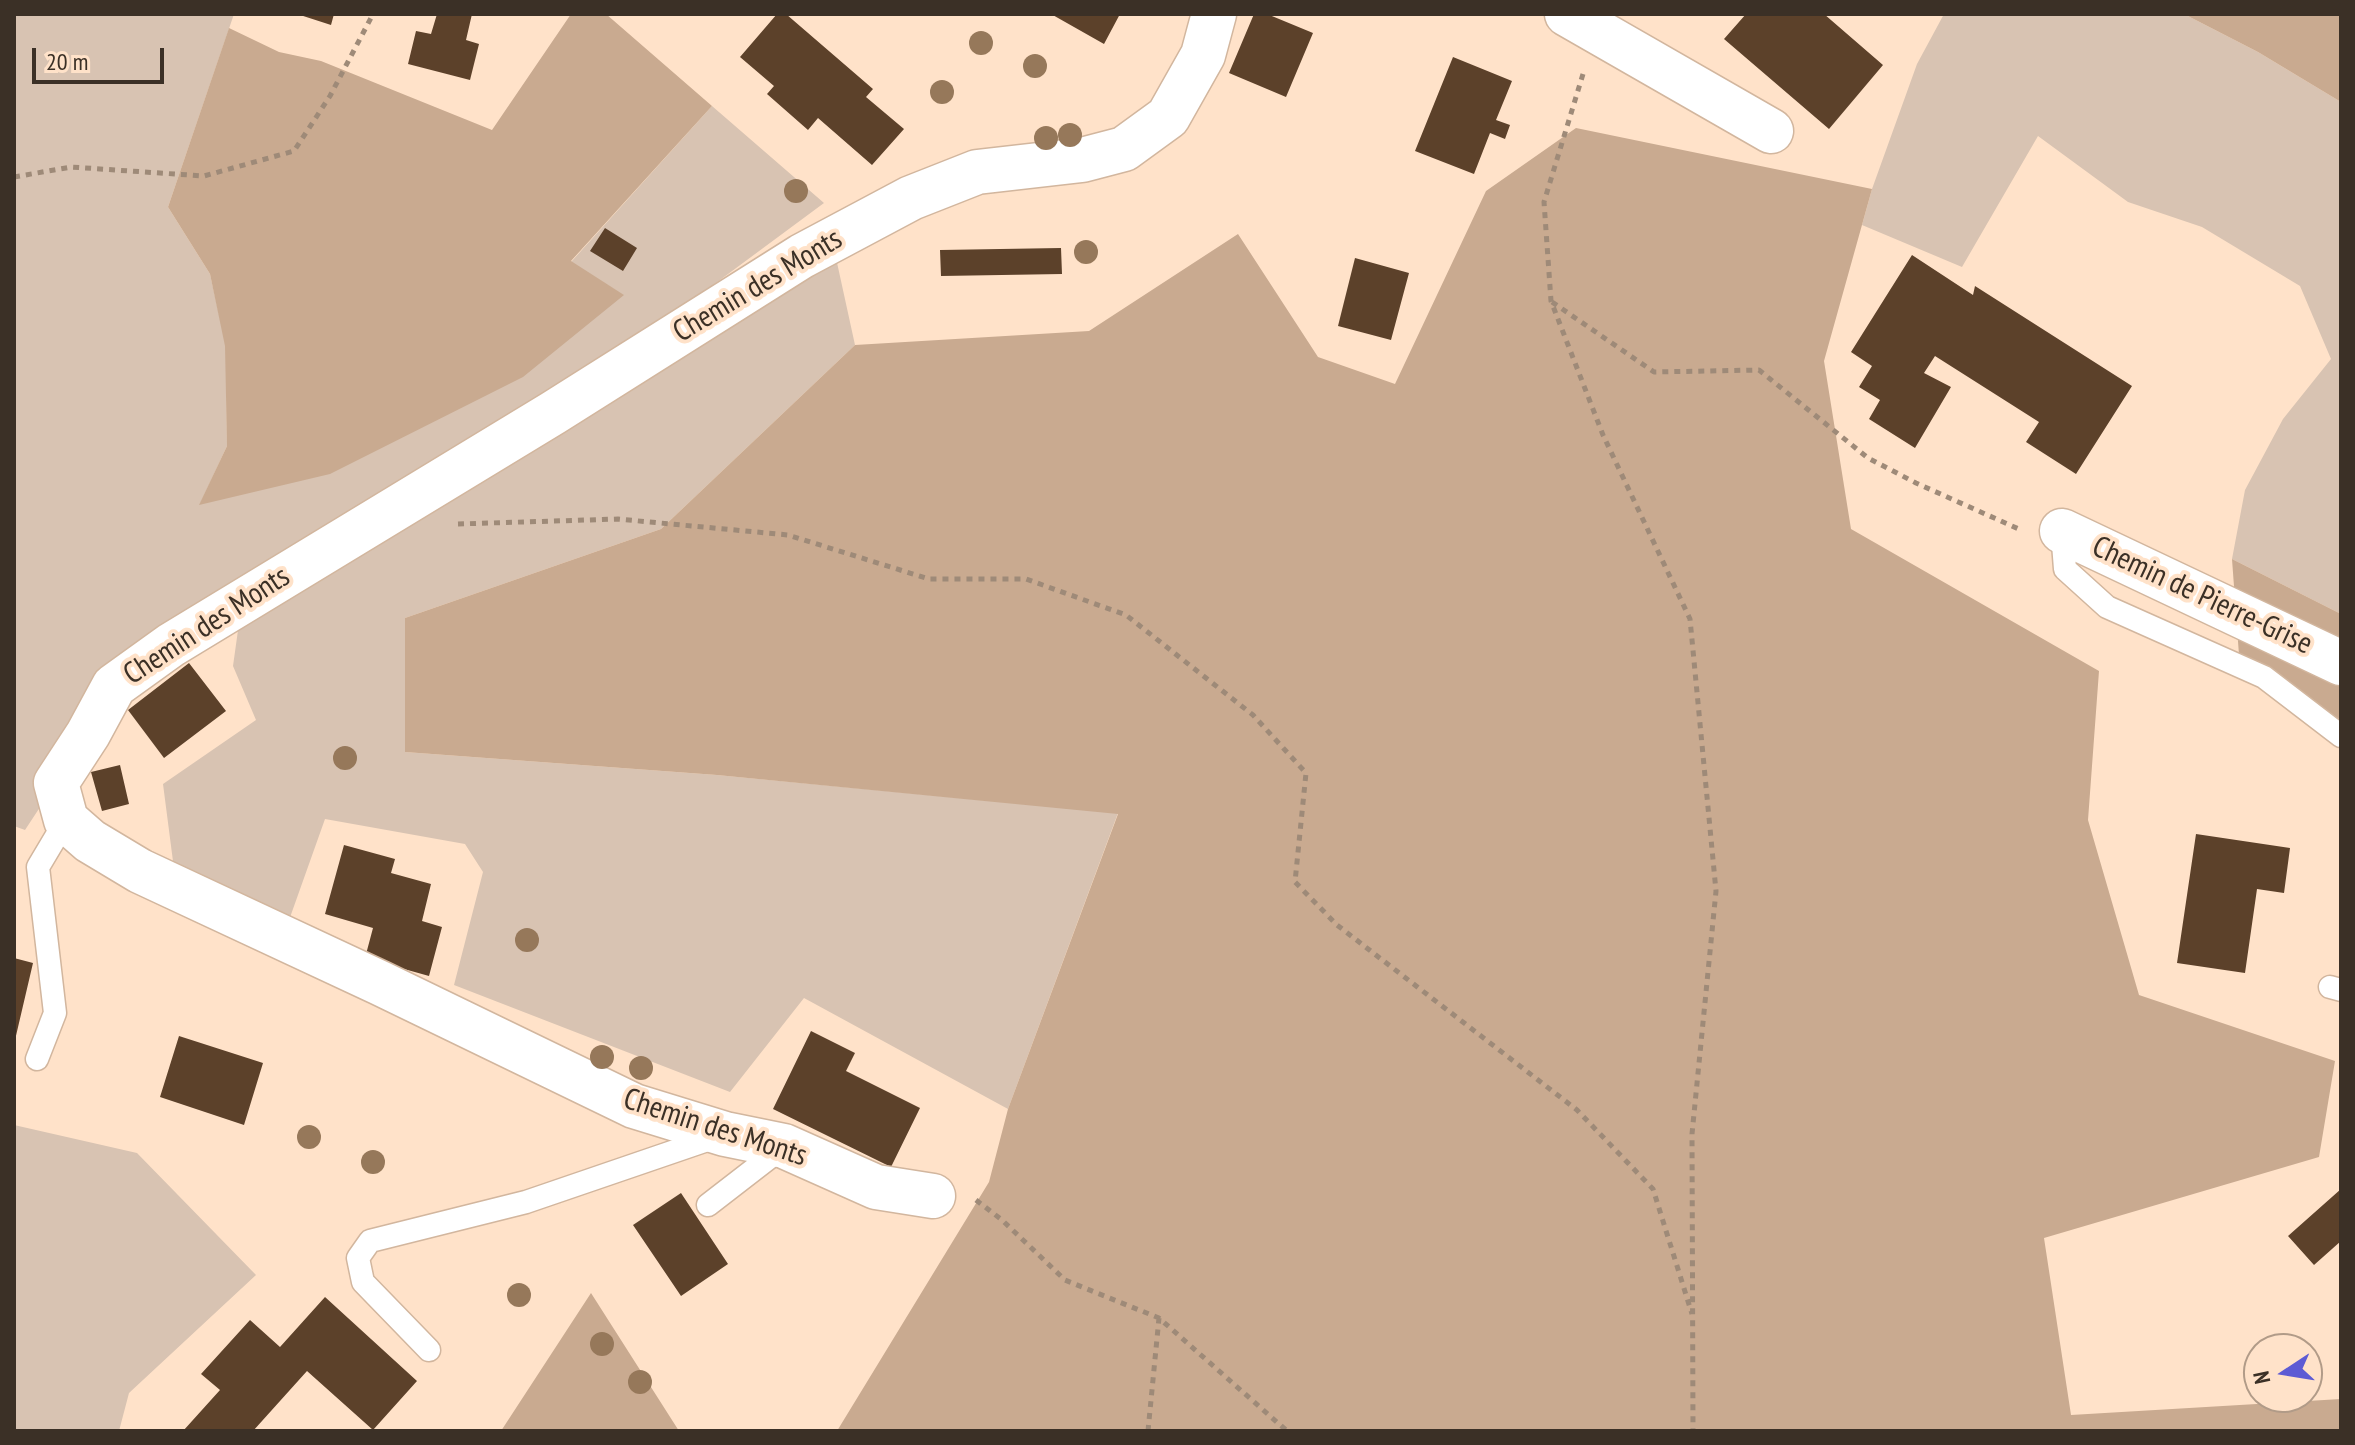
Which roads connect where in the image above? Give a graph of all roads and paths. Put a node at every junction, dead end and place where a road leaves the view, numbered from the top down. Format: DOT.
graph roads {
  1 [pos="373,14"];
  2 [pos="1214,14"];
  3 [pos="1581,22"];
  4 [pos="1771,131"];
  5 [pos="14,177"];
  6 [pos="1551,301"];
  7 [pos="444,524"];
  8 [pos="2062,531"];
  9 [pos="2341,663"];
  10 [pos="2341,736"];
  11 [pos="66,820"];
  12 [pos="37,1059"];
  13 [pos="725,1134"];
  14 [pos="784,1146"];
  15 [pos="933,1196"];
  16 [pos="708,1205"];
  17 [pos="1692,1314"];
  18 [pos="1159,1318"];
  19 [pos="429,1350"];
  20 [pos="1148,1431"];
  21 [pos="1287,1431"];
  22 [pos="1693,1431"];
  1 -- 5 [label="path"];
  2 -- 11 [label="street, Chemin des Monts"];
  3 -- 4 [label="street"];
  3 -- 6 [label="path"];
  6 -- 8 [label="path"];
  6 -- 17 [label="path"];
  7 -- 17 [label="path"];
  8 -- 9 [label="street, Chemin de Pierre-Grise"];
  8 -- 10 [label="lane"];
  11 -- 12 [label="lane"];
  11 -- 13 [label="street, Chemin des Monts"];
  13 -- 14 [label="street, Chemin des Monts"];
  13 -- 19 [label="lane"];
  14 -- 15 [label="street, Chemin des Monts"];
  14 -- 16 [label="lane"];
  15 -- 18 [label="path"];
  17 -- 22 [label="path"];
  18 -- 20 [label="path"];
  18 -- 21 [label="path"];
}
